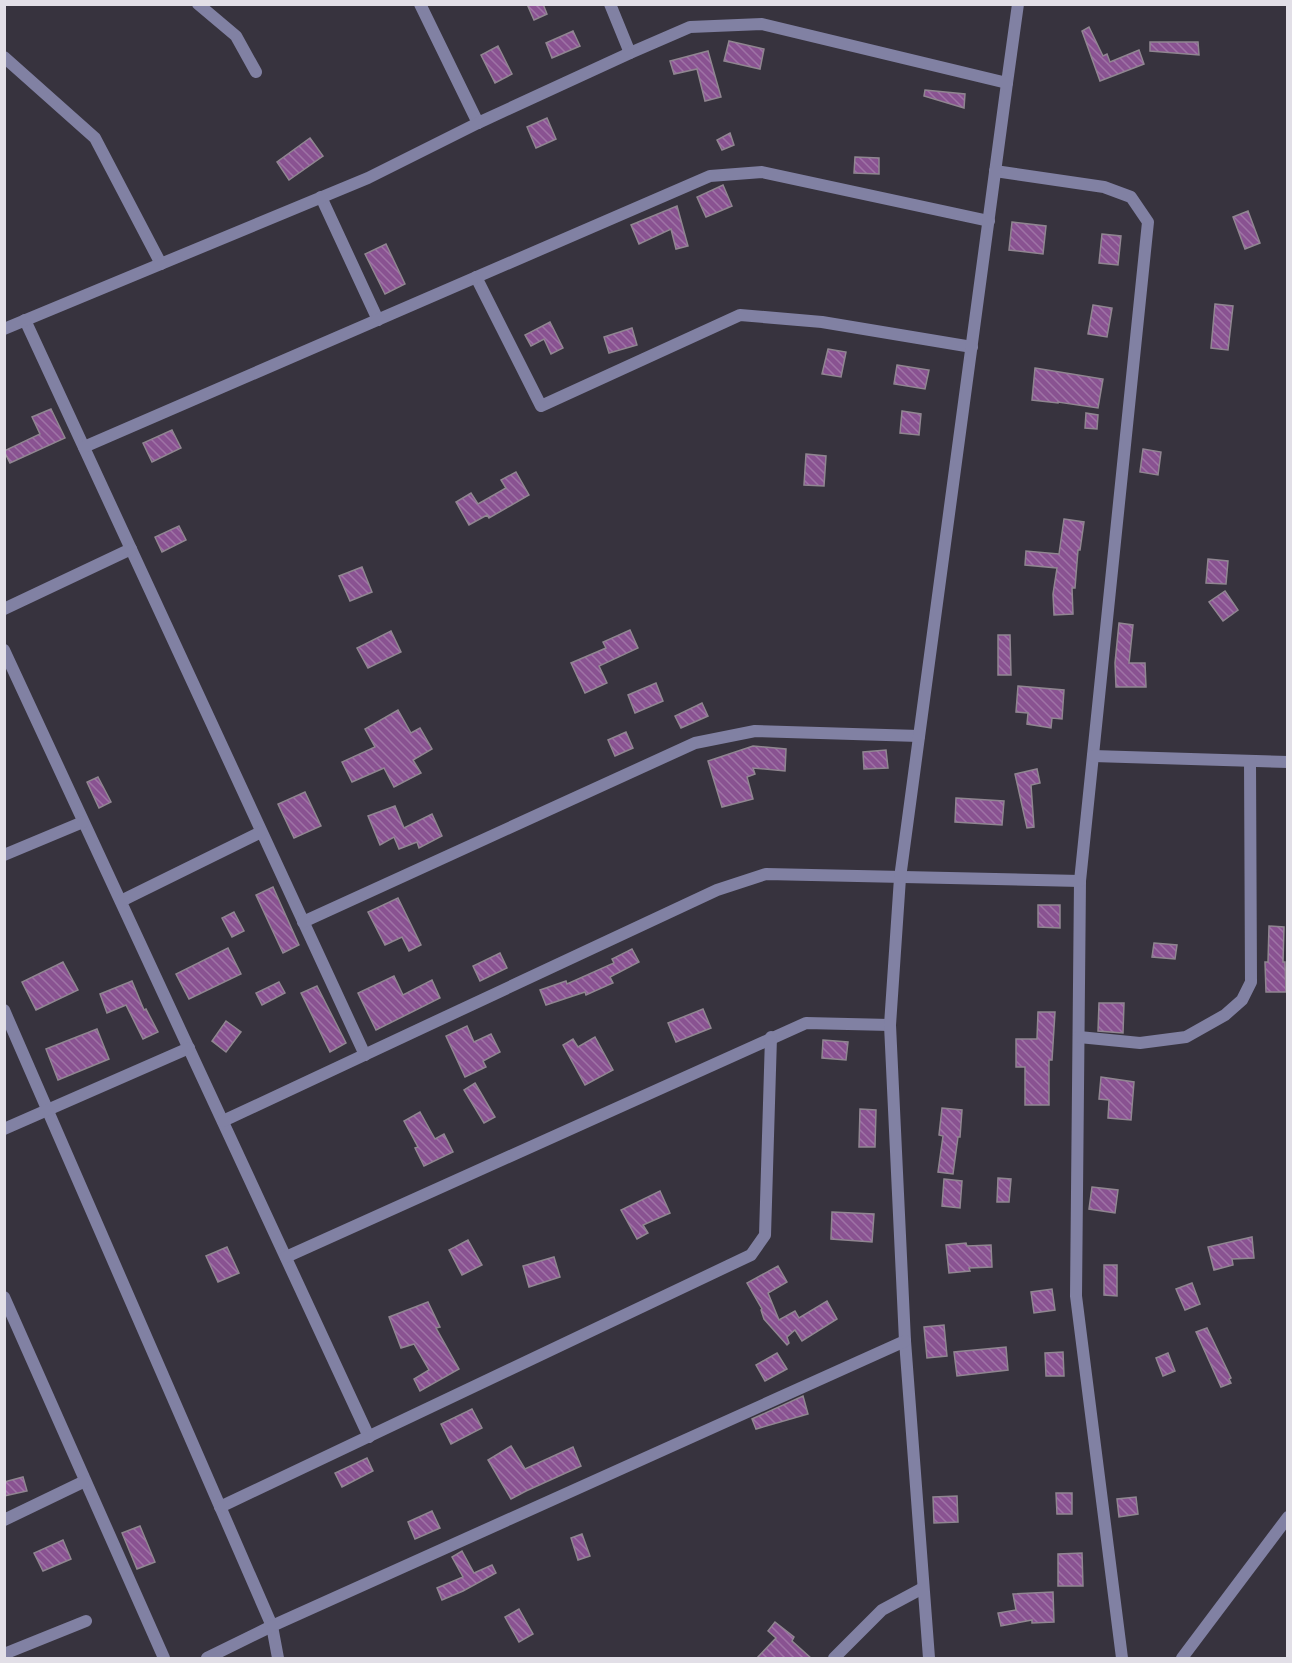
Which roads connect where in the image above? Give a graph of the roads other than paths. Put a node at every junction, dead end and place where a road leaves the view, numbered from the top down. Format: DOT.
graph roads {
  1 [pos="198,4"];
  2 [pos="420,4"];
  3 [pos="610,4"];
  4 [pos="1018,4"];
  5 [pos="630,53"];
  6 [pos="4,57"];
  7 [pos="256,72"];
  8 [pos="1007,83"];
  9 [pos="478,123"];
  10 [pos="996,171"];
  11 [pos="321,197"];
  12 [pos="989,221"];
  13 [pos="161,264"];
  14 [pos="476,278"];
  15 [pos="25,320"];
  16 [pos="378,320"];
  17 [pos="4,329"];
  18 [pos="972,347"];
  19 [pos="84,447"];
  20 [pos="131,549"];
  21 [pos="4,609"];
  22 [pos="4,650"];
  23 [pos="919,736"];
  24 [pos="1093,756"];
  25 [pos="1250,760"];
  26 [pos="1287,762"];
  27 [pos="83,822"];
  28 [pos="261,832"];
  29 [pos="4,855"];
  30 [pos="900,878"];
  31 [pos="1080,881"];
  32 [pos="122,901"];
  33 [pos="303,922"];
  34 [pos="4,1010"];
  35 [pos="890,1025"];
  36 [pos="771,1037"];
  37 [pos="1079,1037"];
  38 [pos="189,1048"];
  39 [pos="364,1055"];
  40 [pos="48,1110"];
  41 [pos="223,1122"];
  42 [pos="4,1129"];
  43 [pos="286,1257"];
  44 [pos="4,1297"];
  45 [pos="905,1341"];
  46 [pos="369,1437"];
  47 [pos="85,1480"];
  48 [pos="220,1507"];
  49 [pos="1287,1517"];
  50 [pos="4,1520"];
  51 [pos="923,1588"];
  52 [pos="86,1621"];
  53 [pos="272,1626"];
  54 [pos="4,1653"];
  55 [pos="164,1659"];
  56 [pos="207,1659"];
  57 [pos="278,1659"];
  58 [pos="834,1659"];
  59 [pos="929,1659"];
  60 [pos="1122,1659"];
  61 [pos="1182,1659"];
  1 -- 7 [label="street"];
  2 -- 9 [label="street"];
  3 -- 5 [label="street"];
  4 -- 8 [label="street"];
  5 -- 8 [label="street"];
  5 -- 9 [label="street"];
  6 -- 13 [label="street"];
  8 -- 10 [label="street"];
  9 -- 11 [label="street"];
  10 -- 12 [label="street"];
  10 -- 24 [label="street"];
  11 -- 13 [label="street"];
  11 -- 16 [label="street"];
  12 -- 14 [label="street"];
  12 -- 18 [label="street"];
  13 -- 15 [label="street"];
  14 -- 16 [label="street"];
  14 -- 18 [label="street"];
  15 -- 17 [label="street"];
  15 -- 19 [label="street"];
  16 -- 19 [label="street"];
  18 -- 23 [label="street"];
  19 -- 20 [label="street"];
  20 -- 21 [label="street"];
  20 -- 28 [label="street"];
  22 -- 27 [label="street"];
  23 -- 30 [label="street"];
  23 -- 33 [label="street"];
  24 -- 25 [label="street"];
  24 -- 31 [label="street"];
  25 -- 26 [label="street"];
  25 -- 37 [label="street"];
  27 -- 29 [label="street"];
  27 -- 32 [label="street"];
  28 -- 32 [label="street"];
  28 -- 33 [label="street"];
  30 -- 31 [label="street"];
  30 -- 35 [label="street"];
  30 -- 39 [label="street"];
  31 -- 37 [label="street"];
  32 -- 38 [label="street"];
  33 -- 39 [label="street"];
  34 -- 40 [label="street"];
  35 -- 36 [label="street"];
  35 -- 45 [label="street"];
  36 -- 43 [label="street"];
  36 -- 46 [label="street"];
  37 -- 60 [label="street"];
  38 -- 40 [label="street"];
  38 -- 41 [label="street"];
  39 -- 41 [label="street"];
  40 -- 42 [label="street"];
  40 -- 48 [label="street"];
  41 -- 43 [label="street"];
  43 -- 46 [label="street"];
  44 -- 47 [label="street"];
  45 -- 51 [label="street"];
  45 -- 53 [label="street"];
  46 -- 48 [label="street"];
  47 -- 50 [label="street"];
  47 -- 55 [label="street"];
  48 -- 53 [label="street"];
  49 -- 61 [label="street"];
  51 -- 58 [label="street"];
  51 -- 59 [label="street"];
  52 -- 54 [label="street"];
  53 -- 56 [label="street"];
  53 -- 57 [label="street"];
}
